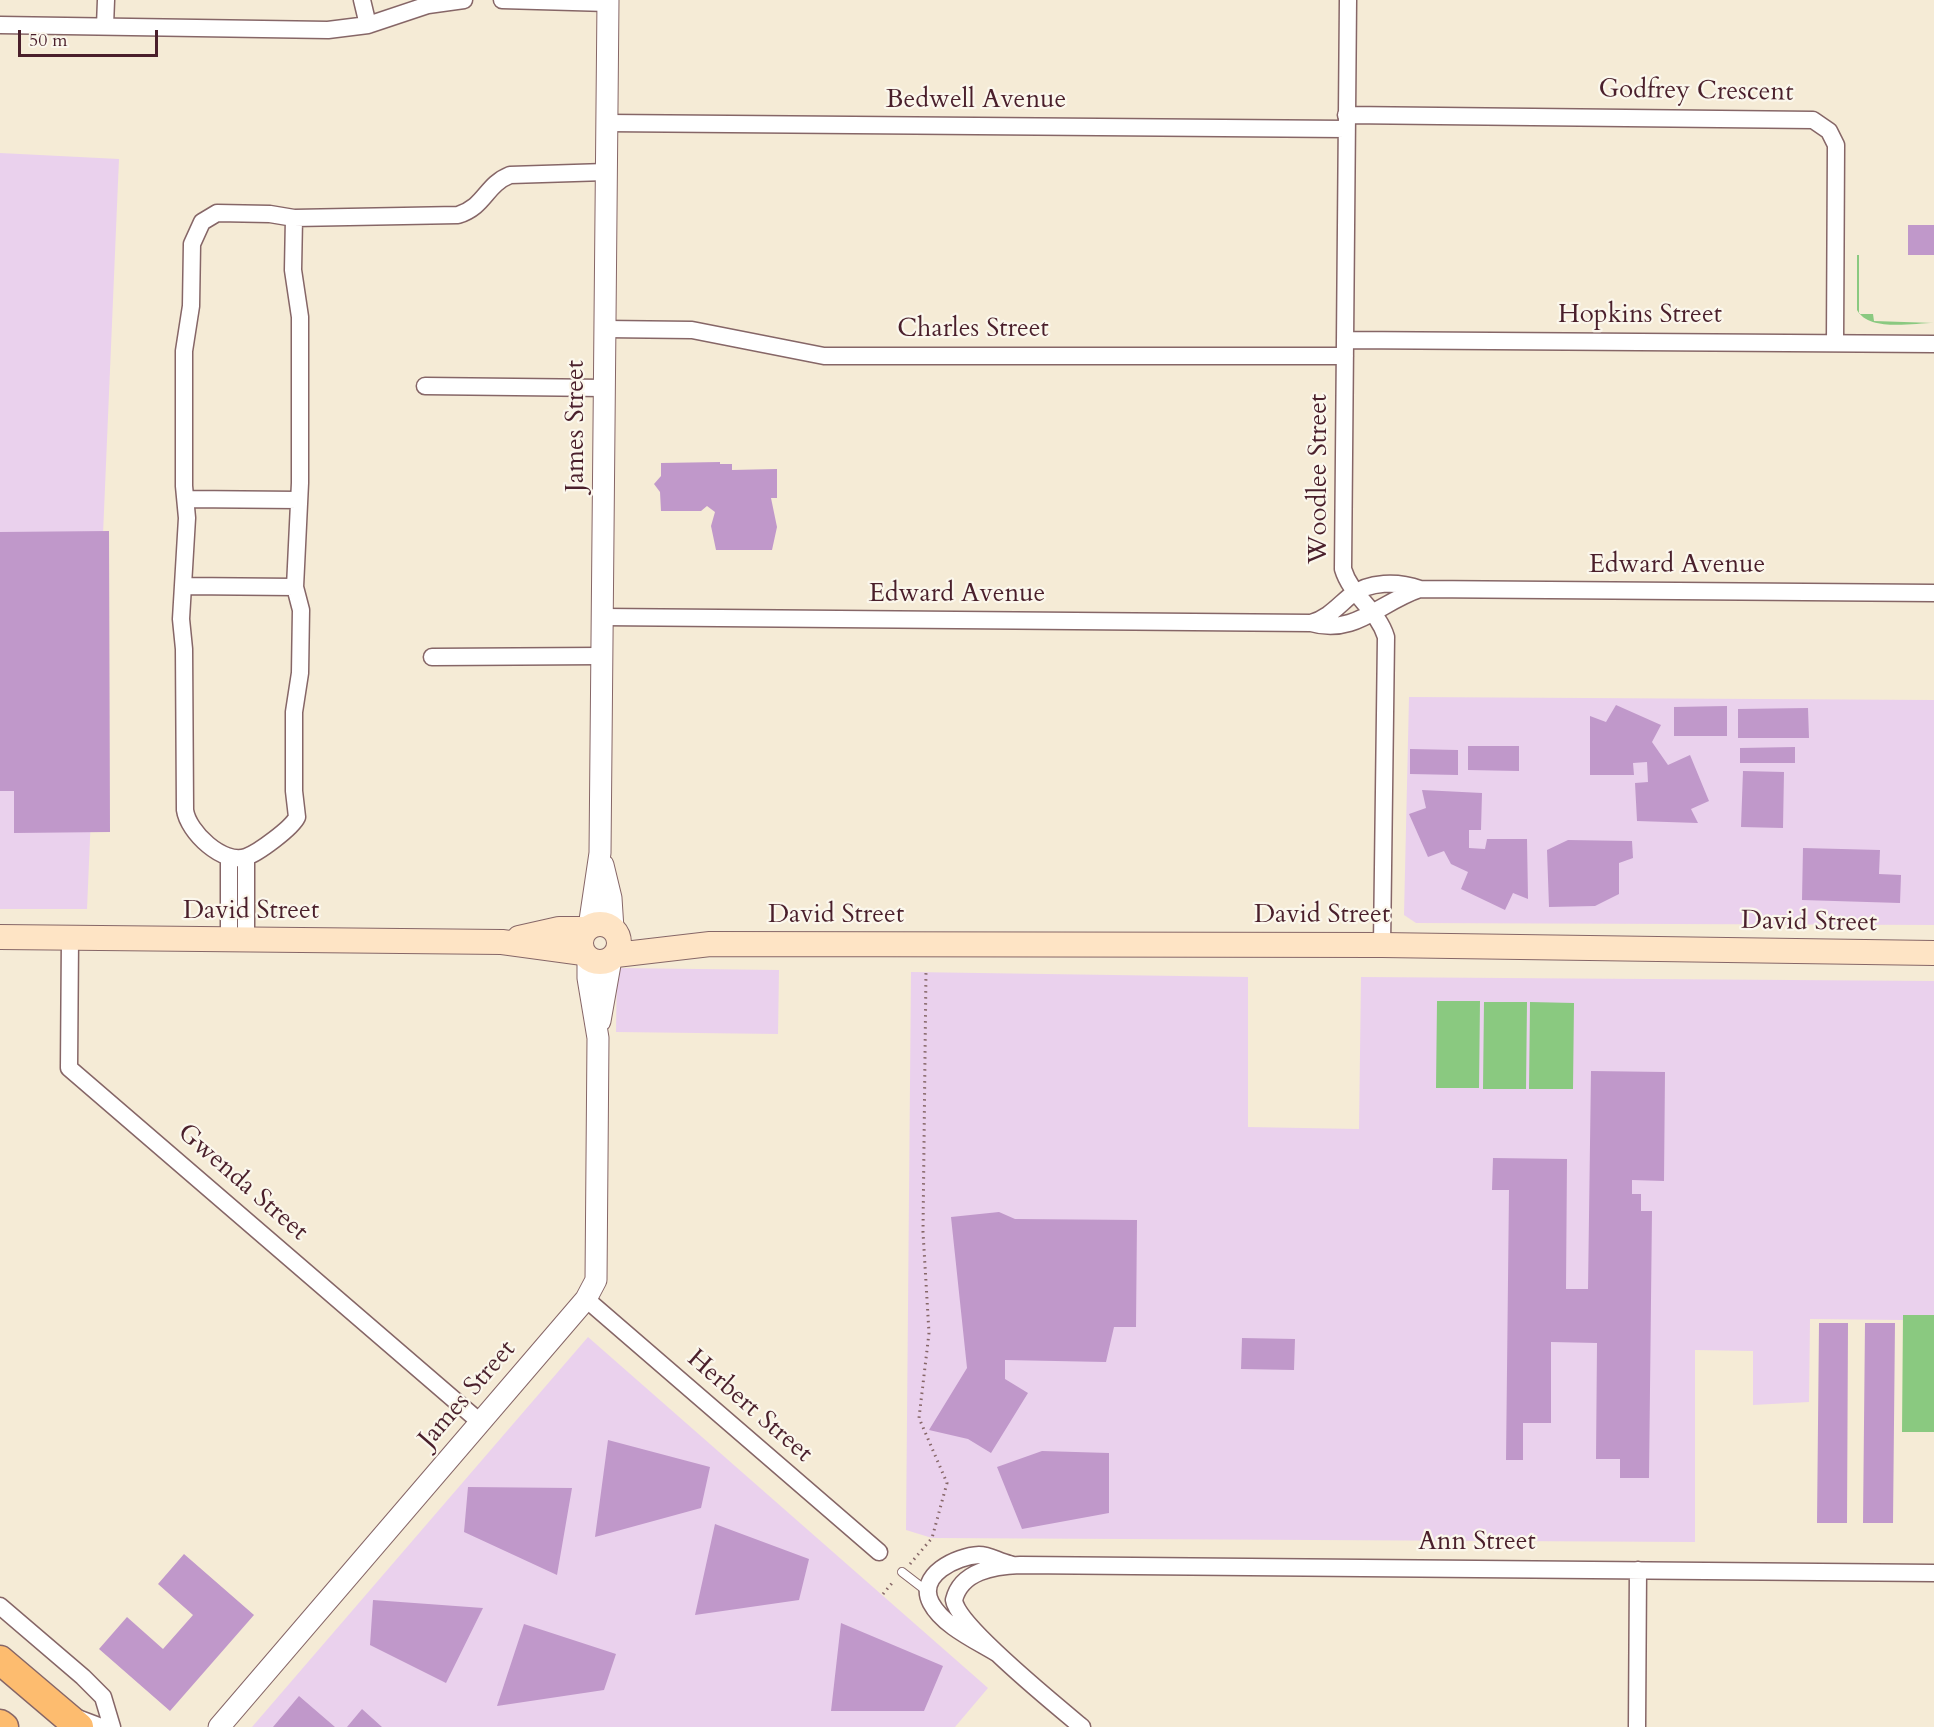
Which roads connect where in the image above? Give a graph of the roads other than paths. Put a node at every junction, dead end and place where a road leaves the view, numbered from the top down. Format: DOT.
graph roads {
  1 [pos="106,0"];
  2 [pos="362,0"];
  3 [pos="464,0"];
  4 [pos="502,0"];
  5 [pos="1348,0"];
  6 [pos="608,1"];
  7 [pos="368,25"];
  8 [pos="0,26"];
  9 [pos="105,26"];
  10 [pos="1346,122"];
  11 [pos="606,123"];
  12 [pos="606,172"];
  13 [pos="294,218"];
  14 [pos="605,329"];
  15 [pos="1835,343"];
  16 [pos="1934,344"];
  17 [pos="1345,348"];
  18 [pos="425,386"];
  19 [pos="605,388"];
  20 [pos="186,499"];
  21 [pos="298,500"];
  22 [pos="184,586"];
  23 [pos="295,587"];
  24 [pos="1420,589"];
  25 [pos="1355,593"];
  26 [pos="1934,593"];
  27 [pos="1372,612"];
  28 [pos="602,617"];
  29 [pos="1311,623"];
  30 [pos="602,656"];
  31 [pos="432,657"];
  32 [pos="238,858"];
  33 [pos="0,938"];
  34 [pos="70,938"];
  35 [pos="237,940"];
  36 [pos="600,943"];
  37 [pos="1382,945"];
  38 [pos="1934,953"];
  39 [pos="586,1299"];
  40 [pos="480,1422"];
  41 [pos="879,1552"];
  42 [pos="1020,1565"];
  43 [pos="1638,1570"];
  44 [pos="902,1572"];
  45 [pos="1934,1572"];
  46 [pos="929,1592"];
  47 [pos="954,1600"];
  48 [pos="0,1606"];
  49 [pos="998,1654"];
  50 [pos="0,1660"];
  51 [pos="69,1719"];
  52 [pos="0,1724"];
  53 [pos="4,1727"];
  54 [pos="100,1727"];
  55 [pos="112,1727"];
  56 [pos="219,1727"];
  57 [pos="1082,1727"];
  58 [pos="1637,1727"];
  1 -- 9 [label="street"];
  2 -- 7 [label="street"];
  3 -- 7 [label="street"];
  4 -- 6 [label="street"];
  5 -- 10 [label="street, Woodlee Street"];
  6 -- 11 [label="street, James Street"];
  7 -- 9 [label="street"];
  8 -- 9 [label="street"];
  10 -- 11 [label="street, Bedwell Avenue"];
  10 -- 15 [label="street, Godfrey Crescent"];
  10 -- 17 [label="street, Woodlee Street"];
  11 -- 12 [label="street, James Street"];
  12 -- 13 [label="street"];
  12 -- 14 [label="street, James Street"];
  13 -- 20 [label="street"];
  13 -- 21 [label="street"];
  14 -- 17 [label="street, Charles Street"];
  14 -- 19 [label="street, James Street"];
  15 -- 16 [label="street, Hopkins Street"];
  15 -- 17 [label="street, Hopkins Street"];
  17 -- 25 [label="street, Woodlee Street"];
  18 -- 19 [label="street"];
  19 -- 28 [label="street, James Street"];
  20 -- 21 [label="street"];
  20 -- 22 [label="street"];
  21 -- 23 [label="street"];
  22 -- 23 [label="street"];
  22 -- 32 [label="street"];
  23 -- 32 [label="street"];
  24 -- 25 [label="street, Edward Avenue"];
  24 -- 26 [label="street, Edward Avenue"];
  24 -- 27 [label="street, Edward Avenue"];
  25 -- 27 [label="street, Woodlee Street"];
  25 -- 29 [label="street, Edward Avenue"];
  27 -- 29 [label="street, Edward Avenue"];
  27 -- 37 [label="street, Woodlee Street"];
  28 -- 29 [label="street, Edward Avenue"];
  28 -- 30 [label="street, James Street"];
  30 -- 31 [label="street"];
  30 -- 36 [label="street, James Street"];
  32 -- 35 [label="street"];
  33 -- 34 [label="main road, David Street"];
  34 -- 35 [label="main road, David Street"];
  34 -- 40 [label="street, Gwenda Street"];
  35 -- 36 [label="main road, David Street"];
  36 -- 37 [label="main road, David Street"];
  36 -- 39 [label="street, James Street"];
  37 -- 38 [label="main road, David Street"];
  39 -- 40 [label="street, James Street"];
  39 -- 41 [label="street, Herbert Street"];
  40 -- 56 [label="street, James Street"];
  42 -- 43 [label="street, Ann Street"];
  42 -- 46 [label="street, Ann Street"];
  42 -- 47 [label="street, Ann Street"];
  43 -- 45 [label="street, Ann Street"];
  43 -- 58 [label="street"];
  44 -- 46 [label="lane"];
  46 -- 47 [label="street"];
  46 -- 49 [label="street"];
  47 -- 49 [label="street"];
  48 -- 55 [label="street"];
  49 -- 57 [label="street"];
  50 -- 51 [label="highway"];
  51 -- 54 [label="street"];
  52 -- 53 [label="highway"];
}
